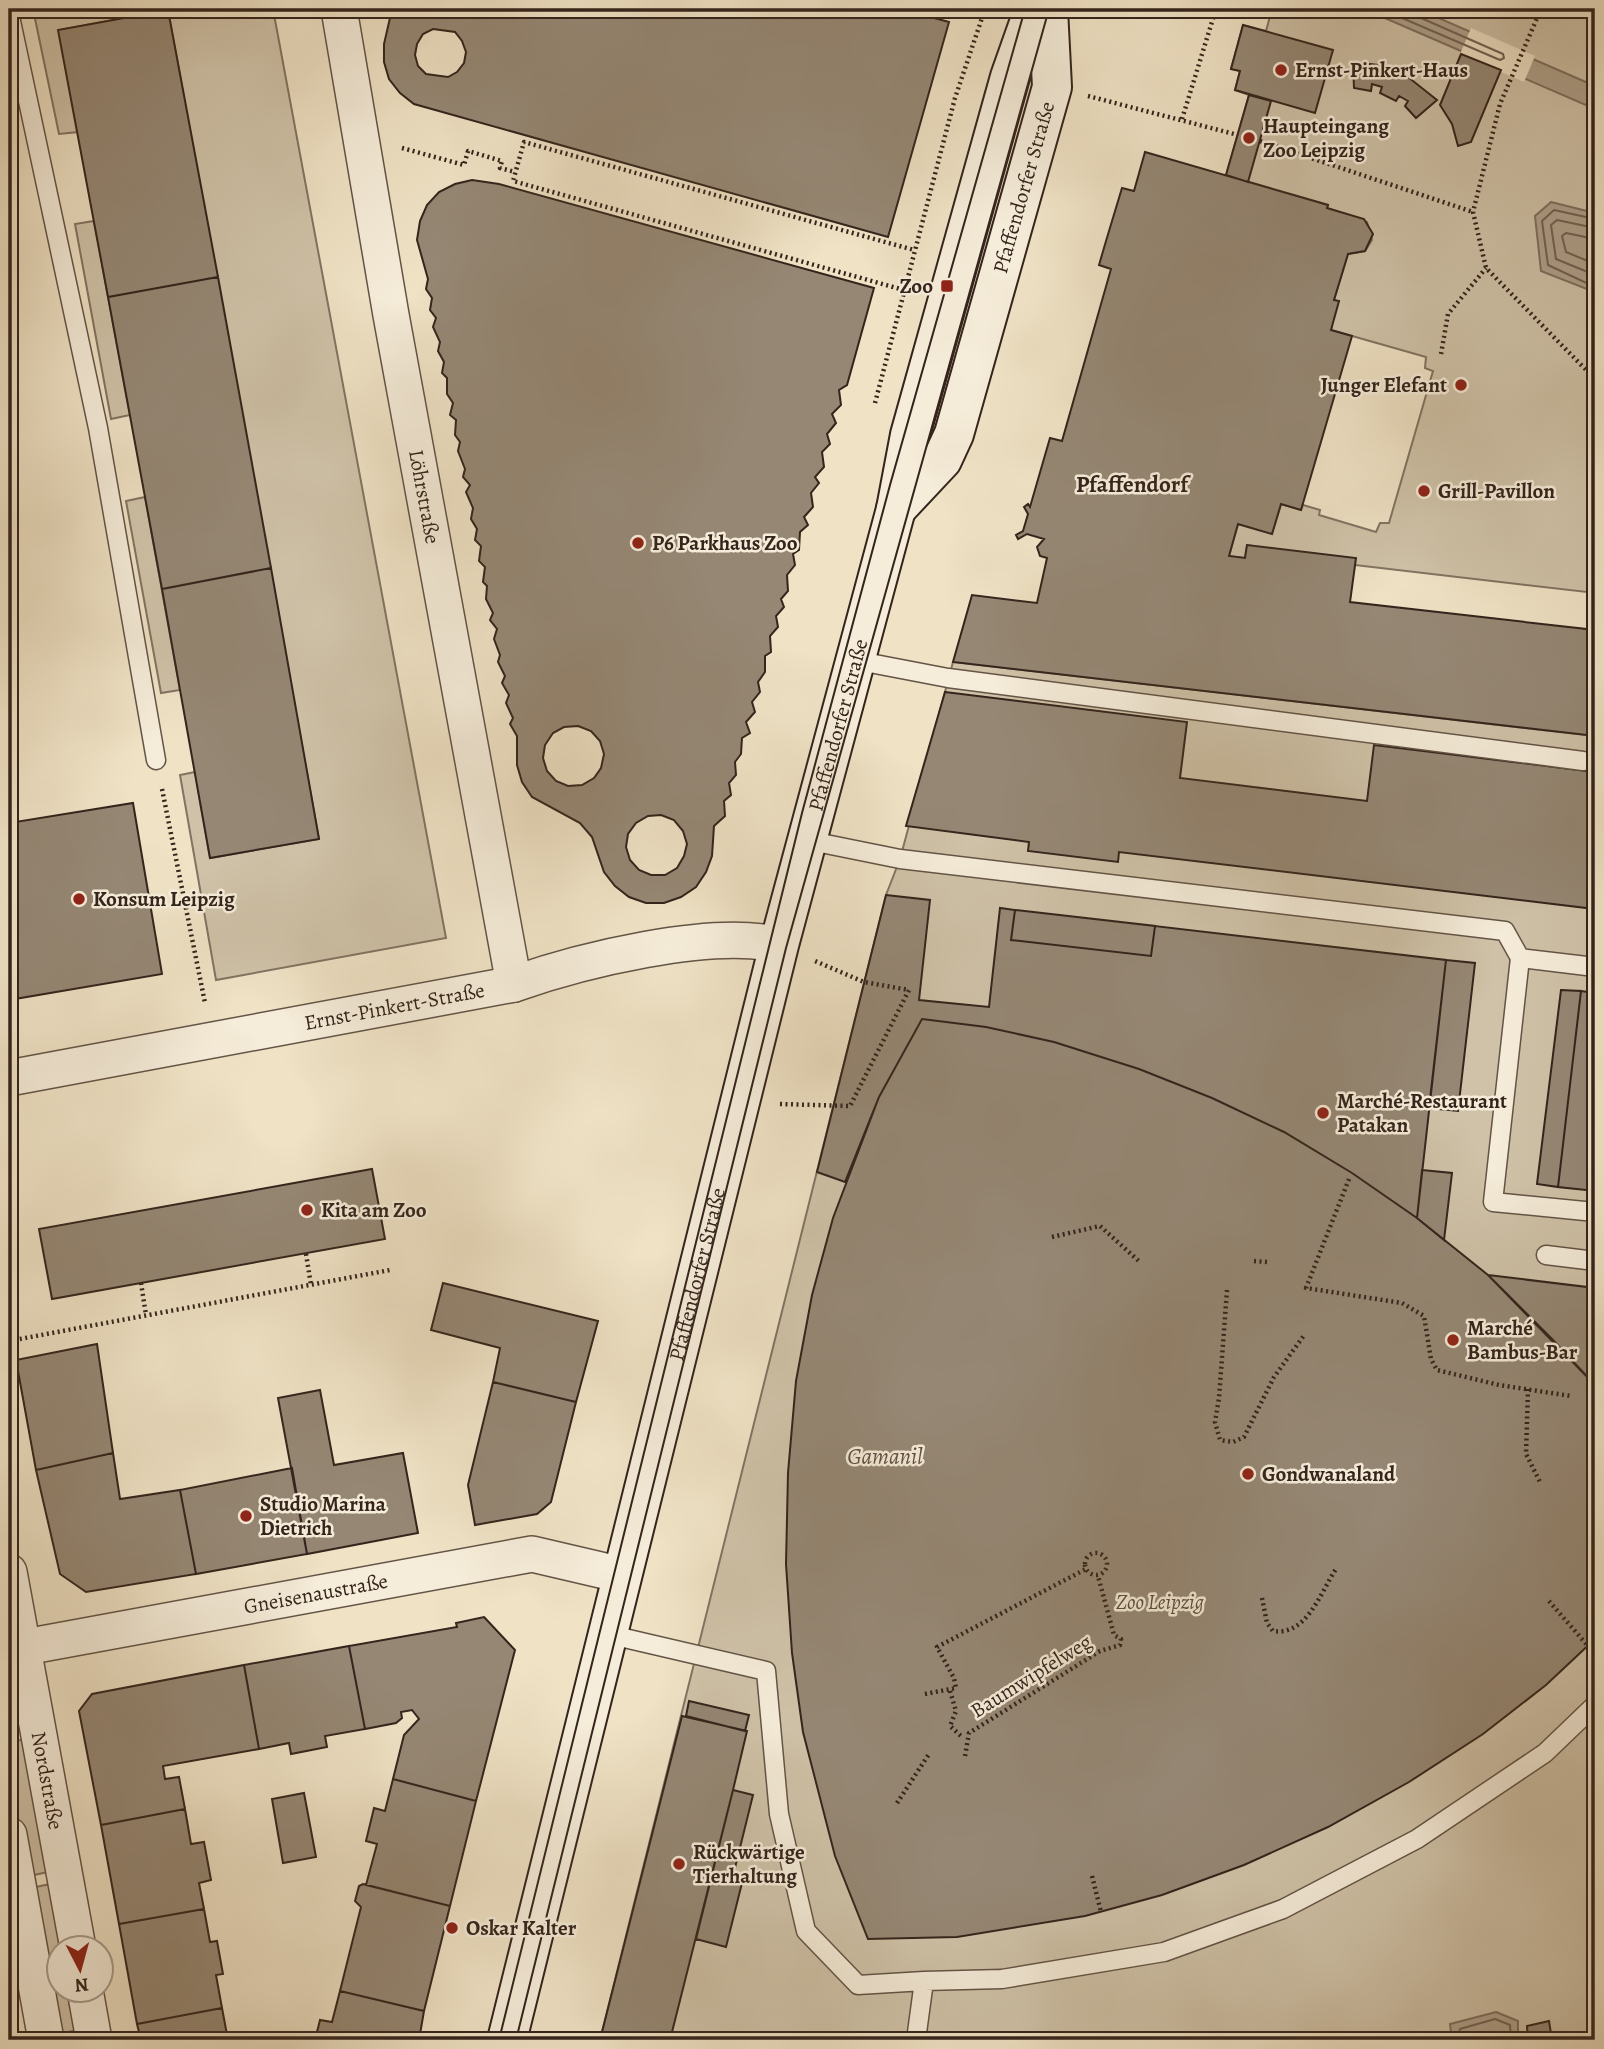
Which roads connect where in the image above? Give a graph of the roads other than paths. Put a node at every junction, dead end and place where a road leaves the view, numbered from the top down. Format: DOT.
graph roads {
  1 [pos="339,9"];
  2 [pos="1034,9"];
  3 [pos="1048,9"];
  4 [pos="9,12"];
  5 [pos="896,509"];
  6 [pos="854,660"];
  7 [pos="156,760"];
  8 [pos="1583,761"];
  9 [pos="806,840"];
  10 [pos="779,946"];
  11 [pos="1520,958"];
  12 [pos="1595,967"];
  13 [pos="514,984"];
  14 [pos="9,1078"];
  15 [pos="1595,1213"];
  16 [pos="1546,1255"];
  17 [pos="1595,1261"];
  18 [pos="9,1572"];
  19 [pos="622,1575"];
  20 [pos="607,1634"];
  21 [pos="16,1649"];
  22 [pos="1595,1705"];
  23 [pos="9,1835"];
  24 [pos="75,1934"];
  25 [pos="924,1982"];
  26 [pos="88,2004"];
  27 [pos="46,2040"];
  28 [pos="94,2040"];
  29 [pos="507,2040"];
  30 [pos="916,2040"];
  1 -- 13 [label="street, Löhrstraße"];
  2 -- 5 [label="main road, Pfaffendorfer Straße"];
  3 -- 5 [label="main road, Pfaffendorfer Straße"];
  4 -- 7 [label="lane"];
  5 -- 6 [label="main road, Pfaffendorfer Straße"];
  6 -- 8 [label="lane"];
  6 -- 9 [label="main road, Pfaffendorfer Straße"];
  9 -- 10 [label="main road, Pfaffendorfer Straße"];
  9 -- 11 [label="lane"];
  10 -- 13 [label="street, Ernst-Pinkert-Straße"];
  10 -- 19 [label="main road, Pfaffendorfer Straße"];
  11 -- 12 [label="lane"];
  11 -- 15 [label="lane"];
  13 -- 14 [label="street, Ernst-Pinkert-Straße"];
  16 -- 17 [label="lane"];
  18 -- 21 [label="street, Nordstraße"];
  19 -- 20 [label="main road, Pfaffendorfer Straße"];
  19 -- 21 [label="street, Gneisenaustraße"];
  20 -- 25 [label="lane"];
  20 -- 29 [label="main road, Pfaffendorfer Straße"];
  21 -- 24 [label="street, Nordstraße"];
  22 -- 25 [label="lane"];
  23 -- 27 [label="street"];
  25 -- 30 [label="lane"];
  26 -- 28 [label="street"];
}
